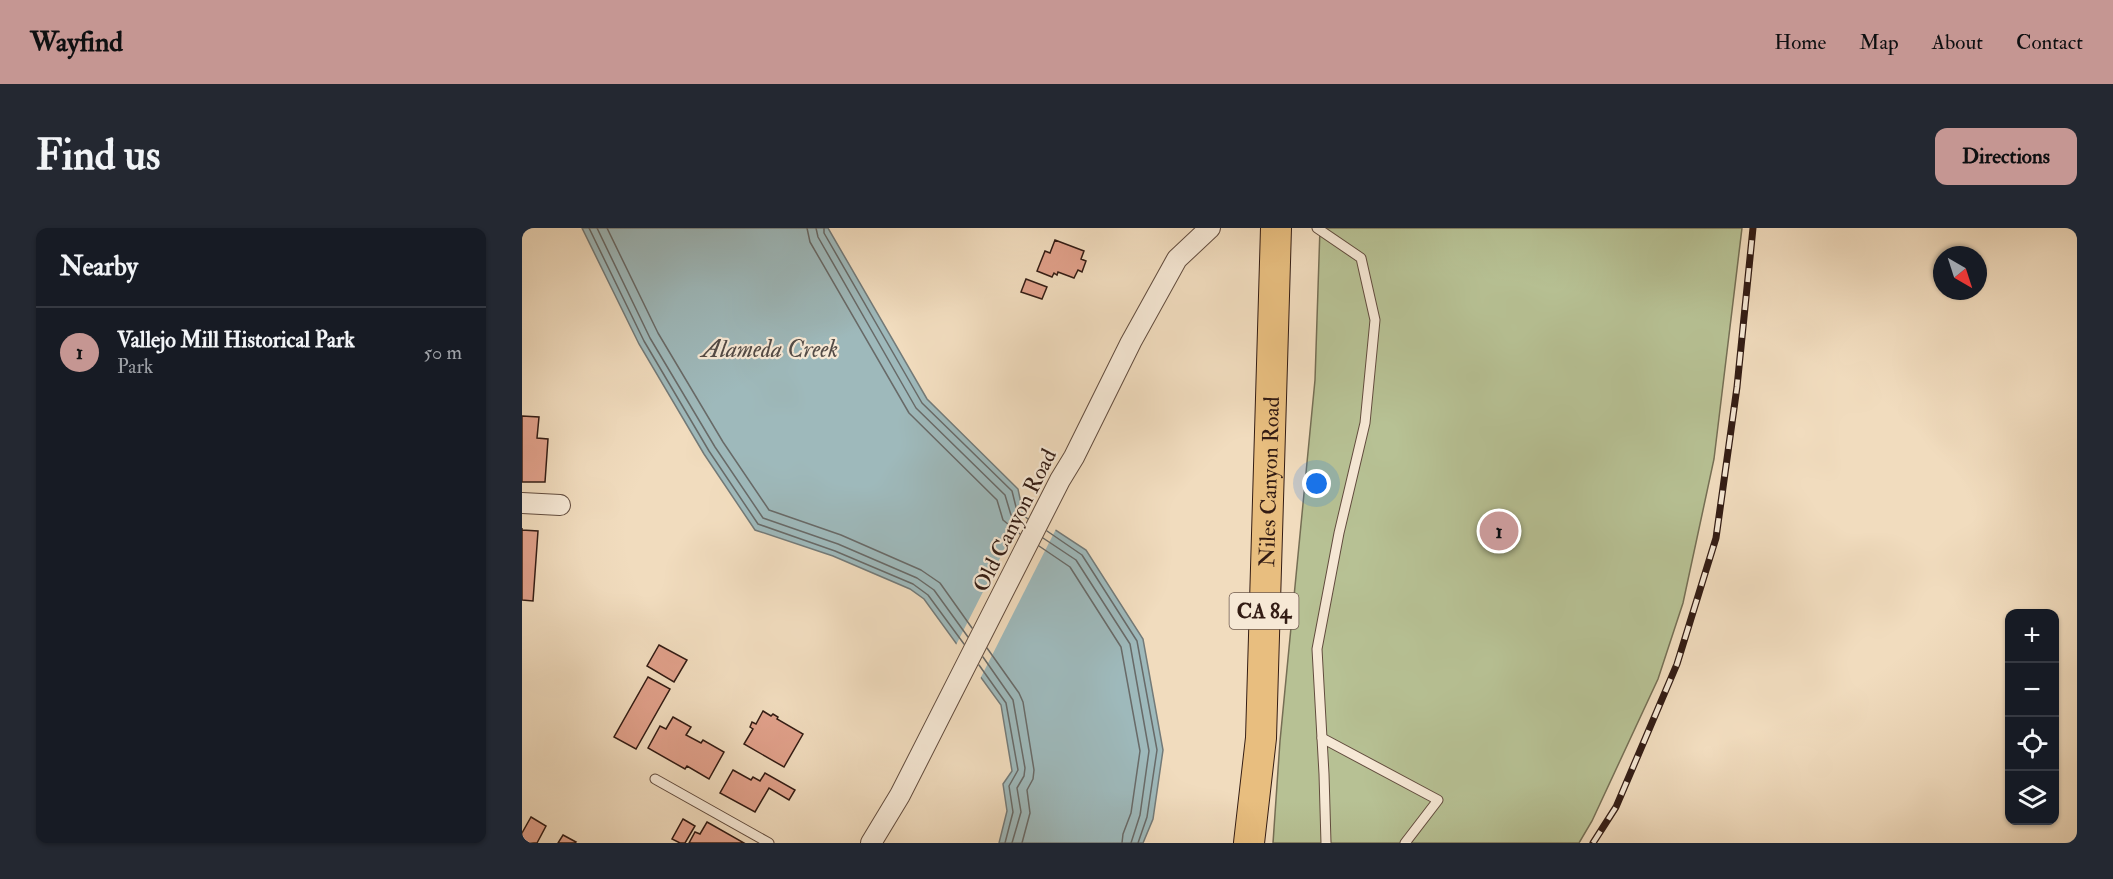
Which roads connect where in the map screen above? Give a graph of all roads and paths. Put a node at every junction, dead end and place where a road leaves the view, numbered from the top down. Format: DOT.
graph roads {
  1 [pos="1210,228"];
  2 [pos="1276,228"];
  3 [pos="1317,228"];
  4 [pos="522,503"];
  5 [pos="560,505"];
  6 [pos="1322,738"];
  7 [pos="655,779"];
  8 [pos="769,843"];
  9 [pos="872,843"];
  10 [pos="1249,843"];
  11 [pos="1326,843"];
  12 [pos="1405,843"];
  1 -- 9 [label="street, Old Canyon Road"];
  2 -- 10 [label="main road, Niles Canyon Road / CA 84"];
  3 -- 6 [label="lane"];
  4 -- 5 [label="street"];
  6 -- 11 [label="lane"];
  6 -- 12 [label="lane"];
  7 -- 8 [label="lane"];
}
